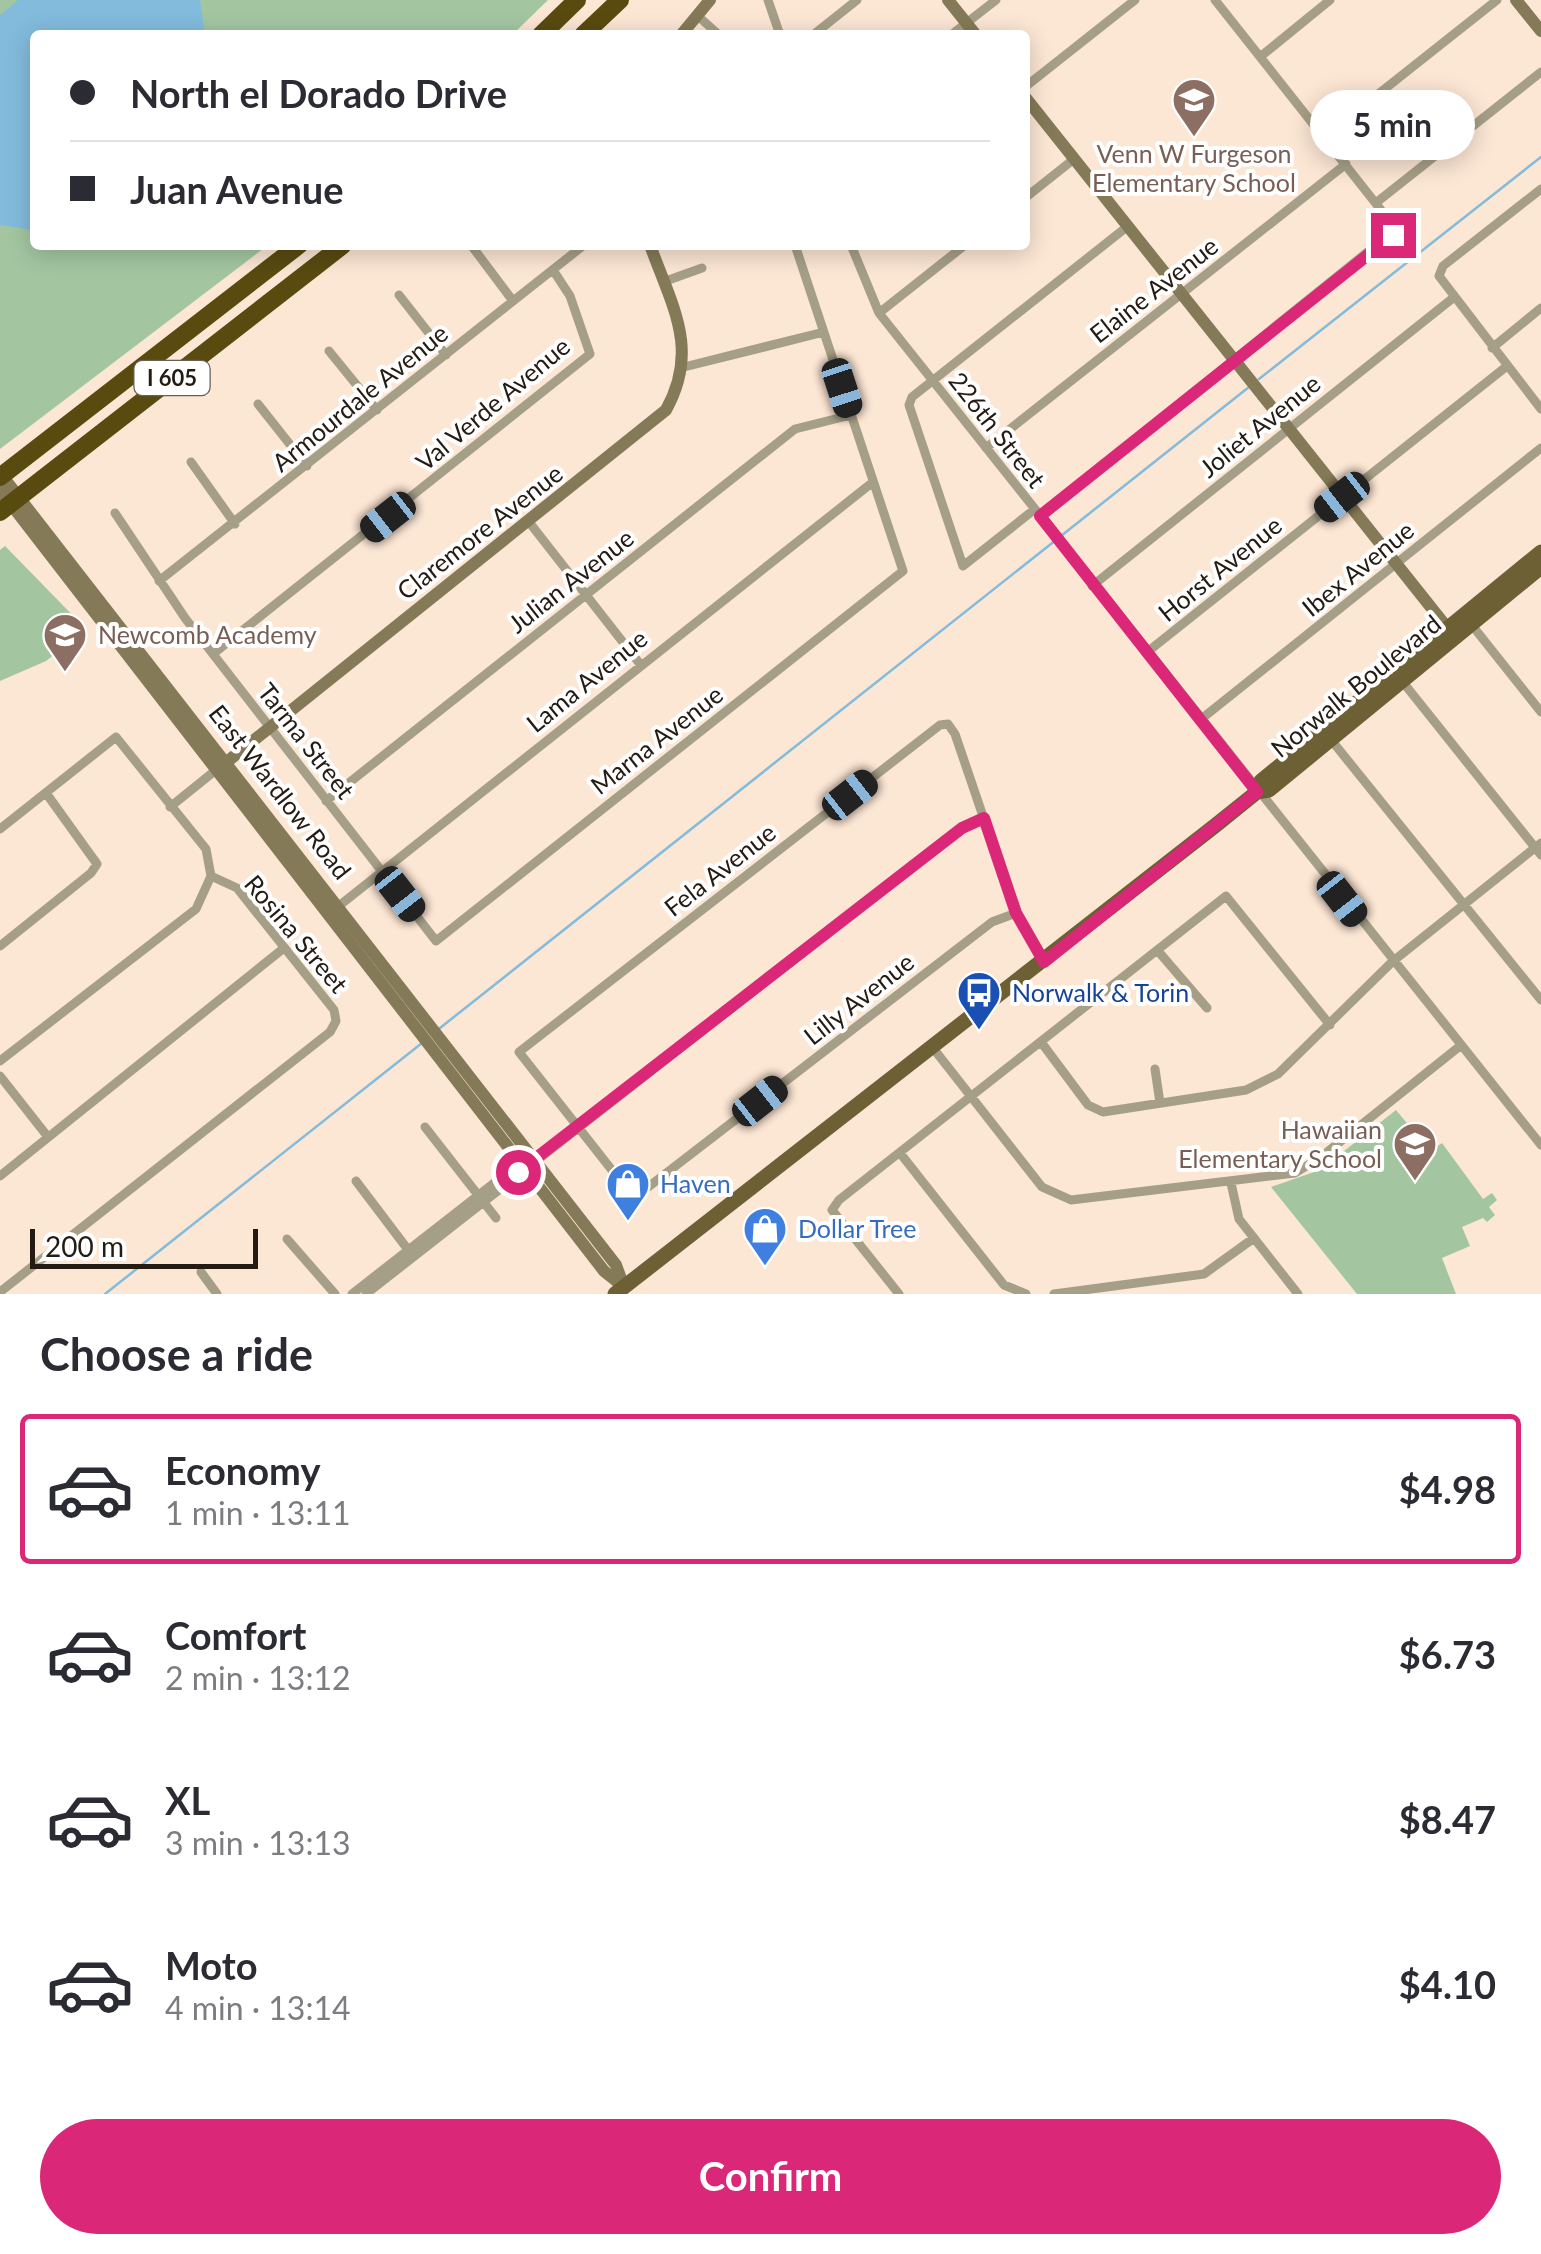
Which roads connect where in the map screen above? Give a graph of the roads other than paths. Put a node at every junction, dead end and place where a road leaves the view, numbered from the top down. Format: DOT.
graph roads {
  1 [pos="577,0"];
  2 [pos="620,0"];
  3 [pos="710,0"];
  4 [pos="768,0"];
  5 [pos="857,0"];
  6 [pos="948,0"];
  7 [pos="996,0"];
  8 [pos="1135,0"];
  9 [pos="1215,0"];
  10 [pos="1330,0"];
  11 [pos="1496,0"];
  12 [pos="1516,0"];
  13 [pos="698,17"];
  14 [pos="966,23"];
  15 [pos="546,30"];
  16 [pos="589,30"];
  17 [pos="686,30"];
  18 [pos="713,30"];
  19 [pos="778,30"];
  20 [pos="819,30"];
  21 [pos="957,30"];
  22 [pos="972,30"];
  23 [pos="1541,31"];
  24 [pos="1260,56"];
  25 [pos="1541,72"];
  26 [pos="1030,83"];
  27 [pos="1030,103"];
  28 [pos="1324,137"];
  29 [pos="1074,159"];
  30 [pos="1346,164"];
  31 [pos="1541,189"];
  32 [pos="1030,194"];
  33 [pos="1377,202"];
  34 [pos="1128,226"];
  35 [pos="292,250"];
  36 [pos="338,250"];
  37 [pos="475,250"];
  38 [pos="578,250"];
  39 [pos="652,250"];
  40 [pos="796,250"];
  41 [pos="853,250"];
  42 [pos="959,250"];
  43 [pos="282,258"];
  44 [pos="702,268"];
  45 [pos="553,270"];
  46 [pos="663,282"];
  47 [pos="1182,294"];
  48 [pos="399,295"];
  49 [pos="1453,298"];
  50 [pos="513,301"];
  51 [pos="1541,308"];
  52 [pos="879,313"];
  53 [pos="824,332"];
  54 [pos="1492,348"];
  55 [pos="328,351"];
  56 [pos="446,355"];
  57 [pos="1234,360"];
  58 [pos="1507,366"];
  59 [pos="684,367"];
  60 [pos="933,381"];
  61 [pos="258,404"];
  62 [pos="1541,409"];
  63 [pos="377,410"];
  64 [pos="851,415"];
  65 [pos="1288,428"];
  66 [pos="986,448"];
  67 [pos="1541,448"];
  68 [pos="191,462"];
  69 [pos="307,466"];
  70 [pos="0,475"];
  71 [pos="873,482"];
  72 [pos="0,490"];
  73 [pos="1342,497"];
  74 [pos="0,512"];
  75 [pos="1038,512"];
  76 [pos="116,513"];
  77 [pos="27,516"];
  78 [pos="529,522"];
  79 [pos="235,524"];
  80 [pos="1541,552"];
  81 [pos="1396,564"];
  82 [pos="1541,567"];
  83 [pos="160,581"];
  84 [pos="1092,586"];
  85 [pos="586,594"];
  86 [pos="1468,620"];
  87 [pos="1451,633"];
  88 [pos="213,654"];
  89 [pos="1146,654"];
  90 [pos="640,664"];
  91 [pos="1402,681"];
  92 [pos="1541,712"];
  93 [pos="1200,720"];
  94 [pos="271,728"];
  95 [pos="1327,734"];
  96 [pos="221,766"];
  97 [pos="1257,792"];
  98 [pos="46,793"];
  99 [pos="326,800"];
  100 [pos="170,807"];
  101 [pos="984,818"];
  102 [pos="0,829"];
  103 [pos="1539,849"];
  104 [pos="382,871"];
  105 [pos="211,876"];
  106 [pos="1463,904"];
  107 [pos="334,911"];
  108 [pos="1016,913"];
  109 [pos="436,940"];
  110 [pos="0,946"];
  111 [pos="284,948"];
  112 [pos="1158,951"];
  113 [pos="1044,962"];
  114 [pos="1392,962"];
  115 [pos="1541,1000"];
  116 [pos="1208,1008"];
  117 [pos="1330,1025"];
  118 [pos="1041,1042"];
  119 [pos="1460,1046"];
  120 [pos="933,1048"];
  121 [pos="0,1061"];
  122 [pos="1155,1070"];
  123 [pos="0,1076"];
  124 [pos="971,1097"];
  125 [pos="1160,1103"];
  126 [pos="425,1126"];
  127 [pos="577,1126"];
  128 [pos="48,1137"];
  129 [pos="1539,1138"];
  130 [pos="900,1153"];
  131 [pos="524,1168"];
  132 [pos="0,1176"];
  133 [pos="356,1182"];
  134 [pos="1231,1182"];
  135 [pos="481,1199"];
  136 [pos="496,1218"];
  137 [pos="287,1238"];
  138 [pos="1254,1238"];
  139 [pos="411,1253"];
  140 [pos="201,1272"];
  141 [pos="0,1292"];
  142 [pos="623,1292"];
  143 [pos="217,1294"];
  144 [pos="335,1294"];
  145 [pos="352,1294"];
  146 [pos="366,1294"];
  147 [pos="899,1294"];
  148 [pos="1026,1294"];
  149 [pos="1054,1294"];
  150 [pos="1298,1294"];
  1 -- 15 [label="highway"];
  2 -- 16 [label="highway"];
  3 -- 13 [label="street"];
  4 -- 19 [label="street"];
  5 -- 20 [label="street"];
  6 -- 14 [label="street"];
  7 -- 14 [label="street"];
  8 -- 26 [label="street"];
  9 -- 24 [label="street"];
  10 -- 24 [label="street"];
  11 -- 28 [label="street"];
  12 -- 23 [label="street"];
  13 -- 17 [label="street"];
  13 -- 18 [label="street"];
  14 -- 21 [label="street"];
  14 -- 22 [label="street"];
  24 -- 28 [label="street"];
  25 -- 33 [label="street"];
  27 -- 29 [label="street"];
  28 -- 30 [label="street"];
  29 -- 32 [label="street"];
  29 -- 34 [label="street"];
  30 -- 33 [label="street"];
  30 -- 47 [label="street, Elaine Avenue"];
  31 -- 49 [label="street"];
  33 -- 57 [label="street"];
  34 -- 47 [label="street"];
  34 -- 60 [label="street"];
  35 -- 43 [label="highway, I 605"];
  36 -- 74 [label="highway, I 605"];
  37 -- 50 [label="street"];
  38 -- 45 [label="street, Armourdale Avenue"];
  39 -- 46 [label="street"];
  40 -- 53 [label="street"];
  41 -- 52 [label="street, 226th Street"];
  42 -- 52 [label="street"];
  43 -- 70 [label="highway, I 605"];
  43 -- 72 [label="highway, I 605"];
  44 -- 46 [label="street"];
  45 -- 50 [label="street, Armourdale Avenue"];
  45 -- 88 [label="street, Val Verde Avenue"];
  46 -- 59 [label="street"];
  47 -- 57 [label="street"];
  47 -- 66 [label="street, Elaine Avenue"];
  48 -- 56 [label="street"];
  49 -- 54 [label="street"];
  49 -- 65 [label="street, Joliet Avenue"];
  50 -- 56 [label="street, Armourdale Avenue"];
  51 -- 54 [label="street"];
  52 -- 60 [label="street, 226th Street"];
  53 -- 59 [label="street"];
  53 -- 64 [label="street"];
  54 -- 58 [label="street"];
  55 -- 63 [label="street"];
  56 -- 63 [label="street, Armourdale Avenue"];
  57 -- 65 [label="street"];
  57 -- 75 [label="street"];
  58 -- 62 [label="street"];
  58 -- 73 [label="street, Horst Avenue"];
  59 -- 78 [label="street, Claremore Avenue"];
  60 -- 66 [label="street, 226th Street"];
  60 -- 75 [label="street"];
  61 -- 69 [label="street"];
  63 -- 69 [label="street, Armourdale Avenue"];
  64 -- 71 [label="street"];
  64 -- 85 [label="street, Julian Avenue"];
  65 -- 73 [label="street"];
  65 -- 84 [label="street, Joliet Avenue"];
  66 -- 75 [label="street, 226th Street"];
  67 -- 81 [label="street, Ibex Avenue"];
  68 -- 79 [label="street"];
  69 -- 79 [label="street, Armourdale Avenue"];
  70 -- 77 [label="street, East Wardlow Road"];
  71 -- 90 [label="street, Lama Avenue"];
  71 -- 109 [label="street, Marna Avenue"];
  72 -- 77 [label="street, East Wardlow Road"];
  73 -- 81 [label="street"];
  73 -- 89 [label="street, Horst Avenue"];
  75 -- 84 [label="street, 226th Street"];
  76 -- 83 [label="street, Tarma Street"];
  77 -- 96 [label="street, East Wardlow Road"];
  78 -- 85 [label="street"];
  78 -- 94 [label="street, Claremore Avenue"];
  79 -- 83 [label="street, Armourdale Avenue"];
  80 -- 86 [label="main road, Norwalk Boulevard"];
  81 -- 87 [label="street"];
  81 -- 93 [label="street, Ibex Avenue"];
  82 -- 86 [label="main road, Norwalk Boulevard"];
  83 -- 88 [label="street, Tarma Street"];
  84 -- 89 [label="street, 226th Street"];
  85 -- 90 [label="street"];
  85 -- 99 [label="street, Julian Avenue"];
  86 -- 87 [label="main road, Norwalk Boulevard"];
  86 -- 92 [label="street"];
  87 -- 91 [label="main road, Norwalk Boulevard"];
  87 -- 95 [label="main road, Norwalk Boulevard"];
  88 -- 94 [label="street, Tarma Street"];
  89 -- 93 [label="street, 226th Street"];
  90 -- 104 [label="street, Lama Avenue"];
  91 -- 95 [label="main road, Norwalk Boulevard"];
  91 -- 103 [label="street"];
  93 -- 97 [label="street, 226th Street"];
  94 -- 96 [label="street, Claremore Avenue"];
  94 -- 99 [label="street, Tarma Street"];
  95 -- 97 [label="main road, Norwalk Boulevard"];
  95 -- 106 [label="street"];
  96 -- 100 [label="street, Claremore Avenue"];
  96 -- 107 [label="street, East Wardlow Road"];
  97 -- 113 [label="main road, Norwalk Boulevard"];
  97 -- 114 [label="street, 226th Street"];
  98 -- 100 [label="street, Rosina Street"];
  98 -- 102 [label="street"];
  98 -- 110 [label="street"];
  99 -- 104 [label="street, Tarma Street"];
  100 -- 105 [label="street, Rosina Street"];
  101 -- 108 [label="street"];
  101 -- 127 [label="street"];
  101 -- 127 [label="street, Fela Avenue"];
  103 -- 106 [label="street"];
  104 -- 107 [label="street, Lama Avenue"];
  104 -- 109 [label="street, Tarma Street"];
  105 -- 111 [label="street, Rosina Street"];
  105 -- 121 [label="street"];
  106 -- 114 [label="street"];
  106 -- 115 [label="street"];
  107 -- 131 [label="street, East Wardlow Road"];
  108 -- 113 [label="street"];
  108 -- 127 [label="street, Lilly Avenue"];
  111 -- 128 [label="street"];
  111 -- 141 [label="street, Rosina Street"];
  112 -- 116 [label="street"];
  112 -- 117 [label="street"];
  112 -- 118 [label="street"];
  113 -- 120 [label="main road, Norwalk Boulevard"];
  114 -- 117 [label="street"];
  114 -- 119 [label="street, 226th Street"];
  117 -- 125 [label="street"];
  118 -- 124 [label="street"];
  118 -- 125 [label="street"];
  119 -- 129 [label="street, 226th Street"];
  119 -- 134 [label="street"];
  120 -- 124 [label="street"];
  120 -- 142 [label="main road, Norwalk Boulevard"];
  122 -- 125 [label="street"];
  123 -- 128 [label="street"];
  124 -- 130 [label="street"];
  124 -- 134 [label="street"];
  126 -- 135 [label="street"];
  127 -- 131 [label="street"];
  128 -- 132 [label="street"];
  130 -- 147 [label="street"];
  130 -- 148 [label="street"];
  131 -- 135 [label="street"];
  131 -- 142 [label="street, East Wardlow Road"];
  133 -- 139 [label="street"];
  134 -- 138 [label="street"];
  135 -- 136 [label="street"];
  135 -- 139 [label="street"];
  137 -- 144 [label="street"];
  138 -- 149 [label="street"];
  138 -- 150 [label="street"];
  139 -- 145 [label="street"];
  139 -- 146 [label="street"];
  140 -- 143 [label="street"];
}
